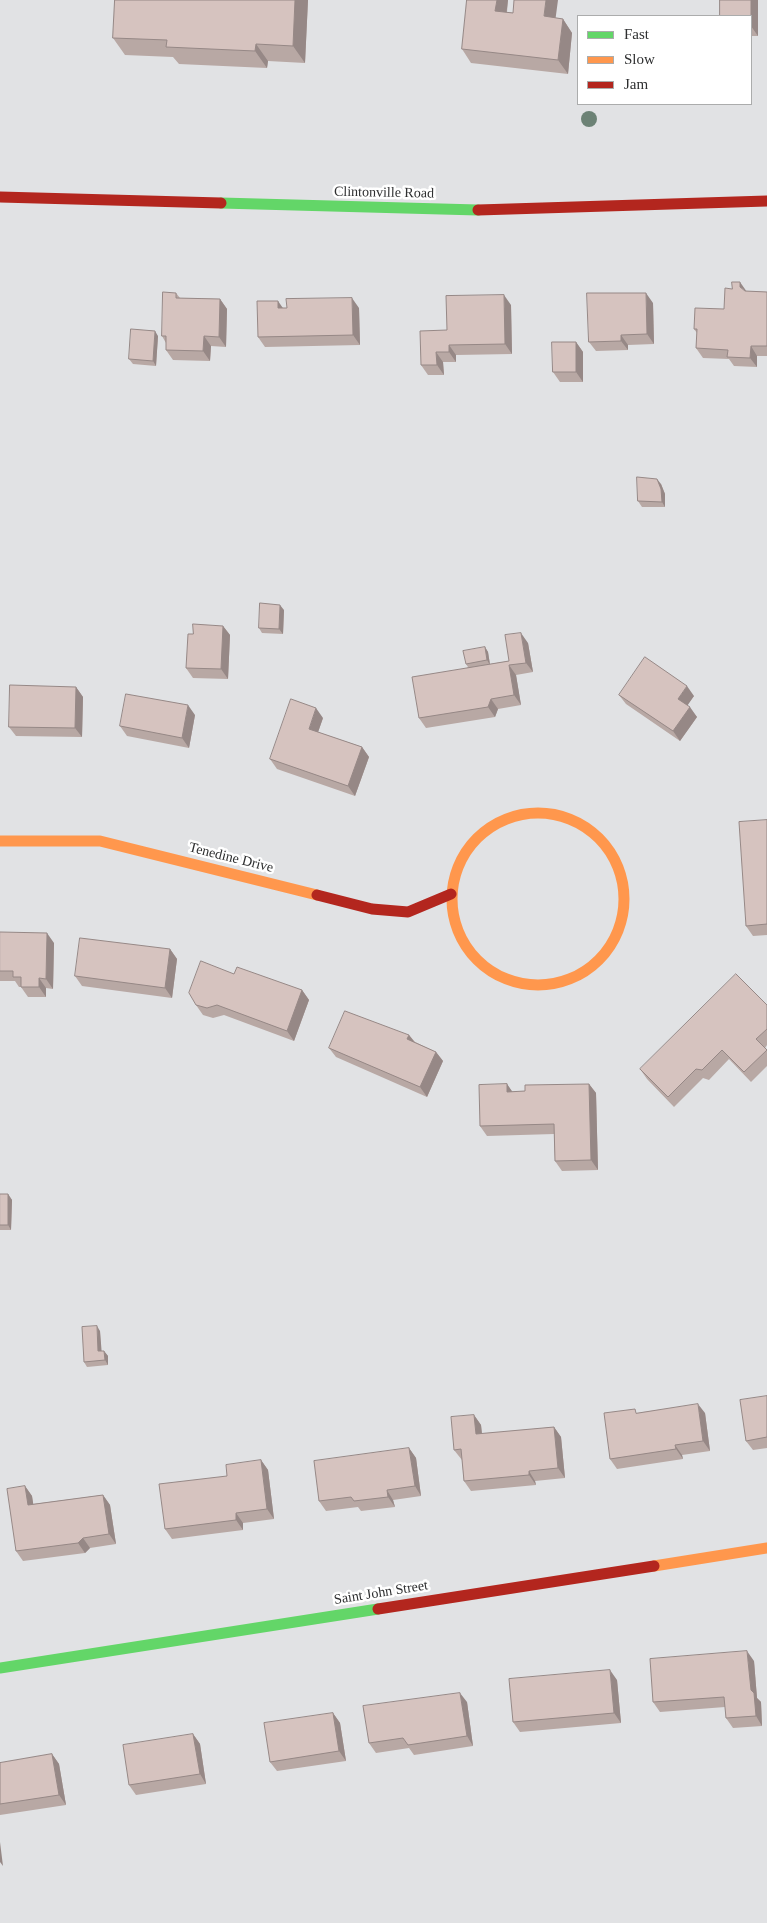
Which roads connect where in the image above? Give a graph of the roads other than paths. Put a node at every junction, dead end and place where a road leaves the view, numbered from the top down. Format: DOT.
graph roads {
  1 [pos="0,197"];
  2 [pos="767,201"];
  3 [pos="0,841"];
  4 [pos="451,894"];
  5 [pos="767,1548"];
  6 [pos="0,1668"];
  1 -- 2 [label="street, Clintonville Road"];
  3 -- 4 [label="street, Tenedine Drive"];
  4 -- 4 [label="street"];
  5 -- 6 [label="street, Saint John Street"];
}
